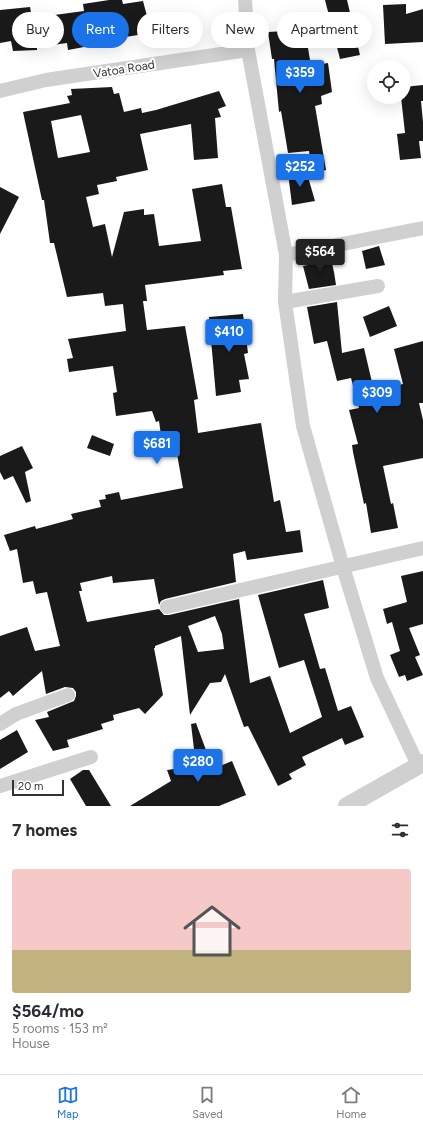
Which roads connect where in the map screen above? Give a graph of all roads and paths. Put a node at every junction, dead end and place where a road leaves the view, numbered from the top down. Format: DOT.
graph roads {
  1 [pos="246,0"];
  2 [pos="248,50"];
  3 [pos="0,91"];
  4 [pos="423,228"];
  5 [pos="286,255"];
  6 [pos="378,286"];
  7 [pos="285,302"];
  8 [pos="423,548"];
  9 [pos="343,567"];
  10 [pos="167,607"];
  11 [pos="68,695"];
  12 [pos="0,724"];
  13 [pos="91,757"];
  14 [pos="421,764"];
  15 [pos="0,786"];
  16 [pos="347,806"];
  1 -- 2 [label="street"];
  2 -- 3 [label="street, Vatoa Road"];
  2 -- 5 [label="street"];
  4 -- 5 [label="street"];
  5 -- 7 [label="street"];
  6 -- 7 [label="street"];
  7 -- 9 [label="street"];
  8 -- 9 [label="street"];
  9 -- 10 [label="street"];
  9 -- 14 [label="street"];
  11 -- 12 [label="street"];
  13 -- 15 [label="street"];
  14 -- 16 [label="street"];
}
